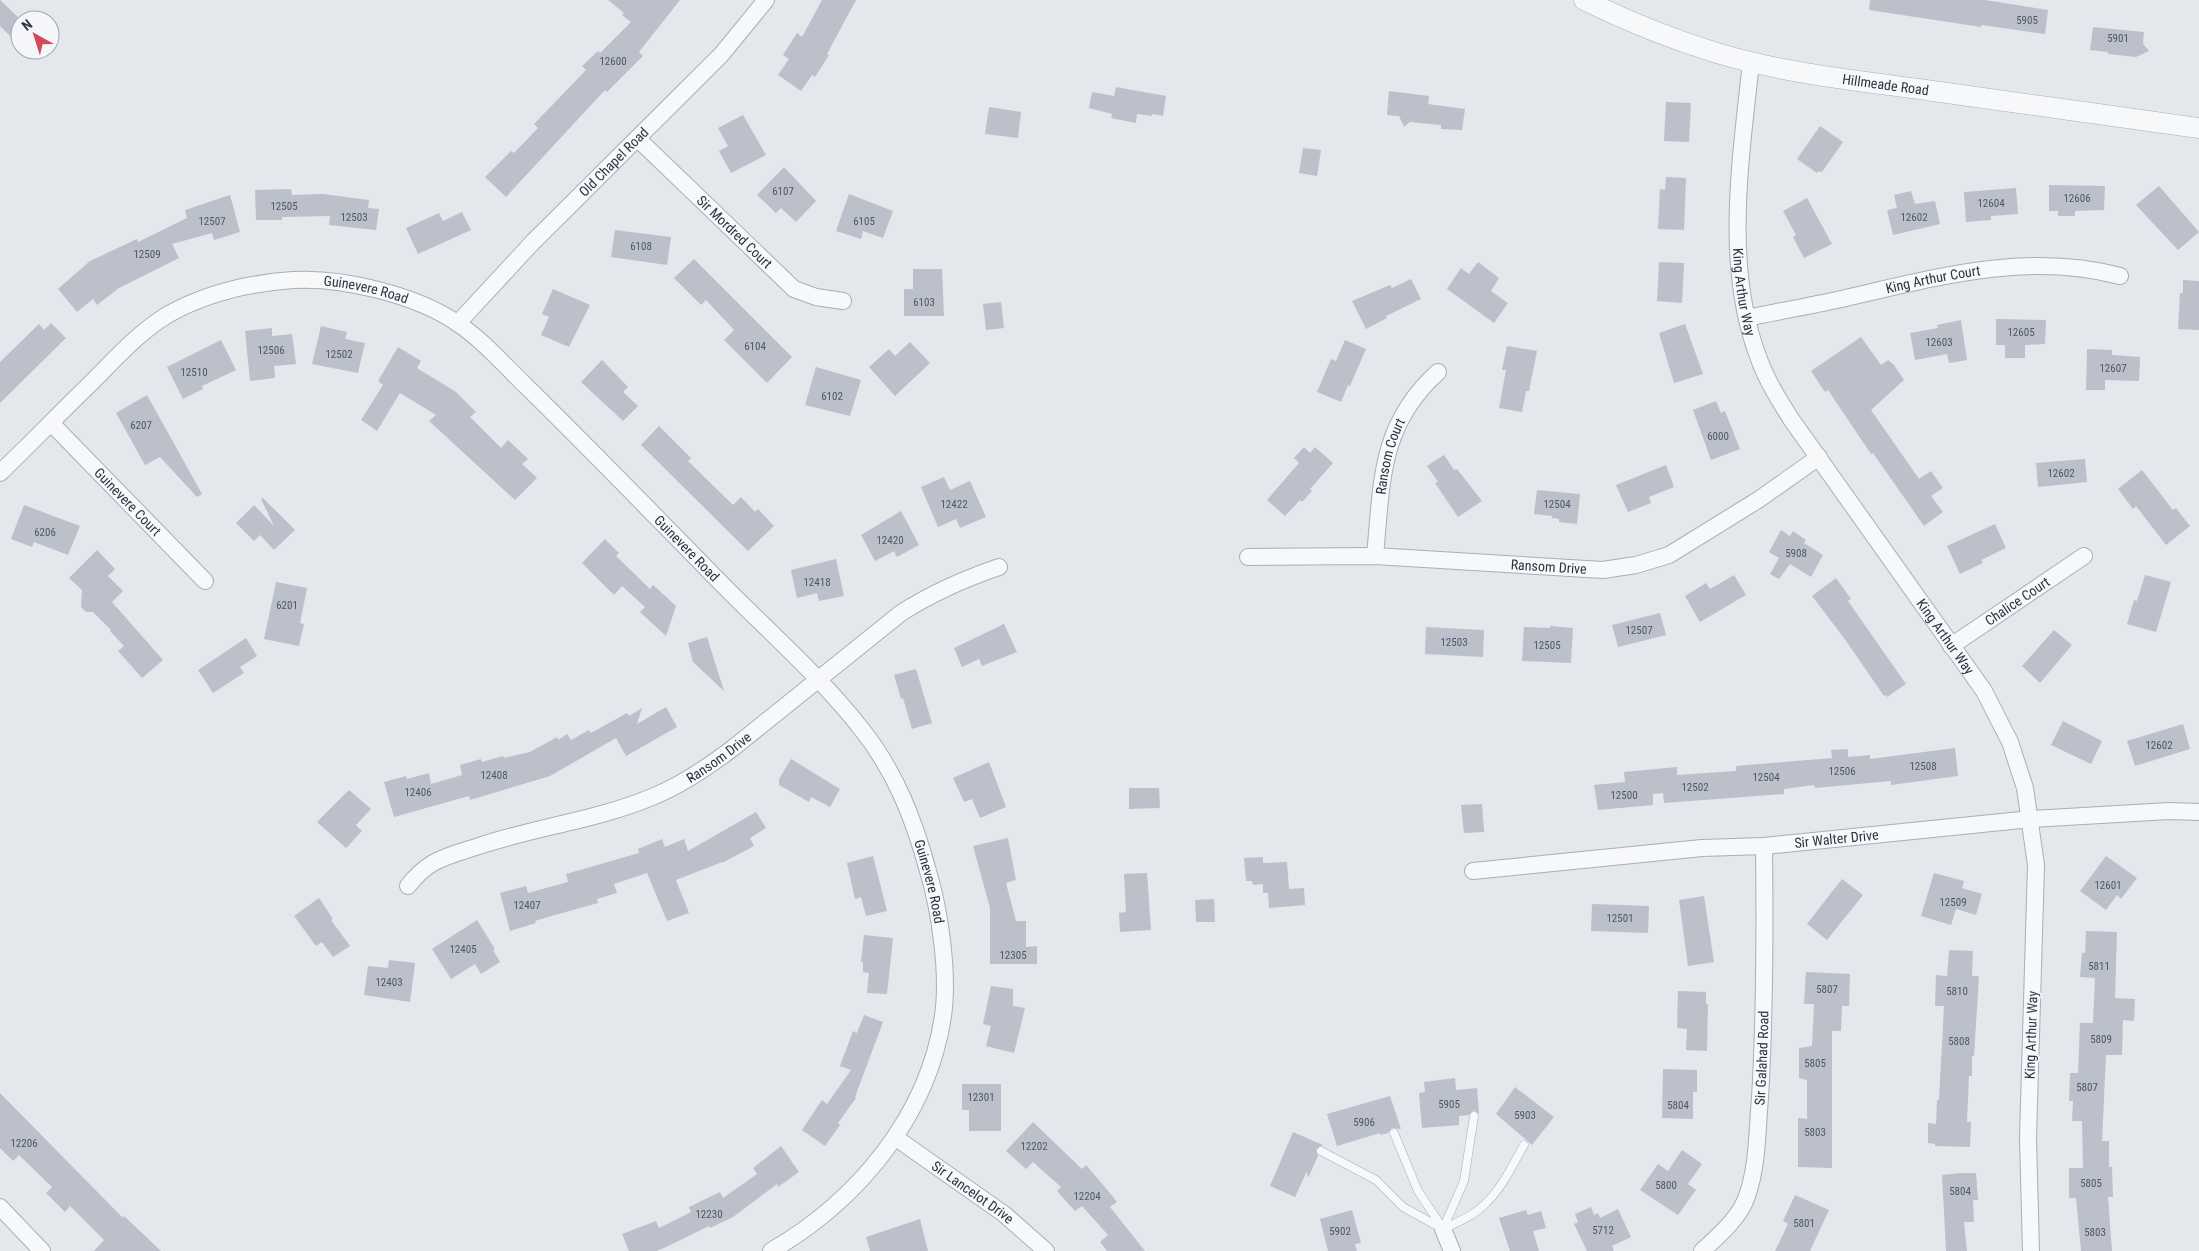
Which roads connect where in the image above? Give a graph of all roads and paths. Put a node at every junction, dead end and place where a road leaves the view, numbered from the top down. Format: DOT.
graph roads {
  1 [pos="766,0"];
  2 [pos="1584,0"];
  3 [pos="1751,62"];
  4 [pos="2199,128"];
  5 [pos="638,139"];
  6 [pos="2120,276"];
  7 [pos="842,301"];
  8 [pos="1747,318"];
  9 [pos="458,323"];
  10 [pos="1438,372"];
  11 [pos="51,423"];
  12 [pos="1819,457"];
  13 [pos="0,473"];
  14 [pos="1375,556"];
  15 [pos="2084,556"];
  16 [pos="1248,557"];
  17 [pos="999,567"];
  18 [pos="205,581"];
  19 [pos="1952,646"];
  20 [pos="820,680"];
  21 [pos="2199,812"];
  22 [pos="2031,819"];
  23 [pos="1764,846"];
  24 [pos="1473,871"];
  25 [pos="408,886"];
  26 [pos="1474,1116"];
  27 [pos="1394,1133"];
  28 [pos="896,1138"];
  29 [pos="1524,1145"];
  30 [pos="1321,1151"];
  31 [pos="0,1207"];
  32 [pos="1443,1229"];
  33 [pos="42,1251"];
  34 [pos="771,1251"];
  35 [pos="1046,1251"];
  36 [pos="1452,1251"];
  37 [pos="1702,1251"];
  38 [pos="2031,1251"];
  1 -- 5 [label="street, Old Chapel Road"];
  2 -- 3 [label="street, Hillmeade Road"];
  3 -- 4 [label="street, Hillmeade Road"];
  3 -- 8 [label="street, King Arthur Way"];
  5 -- 7 [label="street, Sir Mordred Court"];
  5 -- 9 [label="street, Old Chapel Road"];
  6 -- 8 [label="street, King Arthur Court"];
  8 -- 12 [label="street, King Arthur Way"];
  9 -- 11 [label="street, Guinevere Road"];
  9 -- 20 [label="street, Guinevere Road"];
  10 -- 14 [label="street, Ransom Court"];
  11 -- 13 [label="street, Guinevere Road"];
  11 -- 18 [label="street, Guinevere Court"];
  12 -- 14 [label="street, Ransom Drive"];
  12 -- 19 [label="street, King Arthur Way"];
  14 -- 16 [label="street, Ransom Drive"];
  15 -- 19 [label="street, Chalice Court"];
  17 -- 20 [label="street, Ransom Drive"];
  19 -- 22 [label="street, King Arthur Way"];
  20 -- 25 [label="street, Ransom Drive"];
  20 -- 28 [label="street, Guinevere Road"];
  21 -- 22 [label="street, Sir Walter Drive"];
  22 -- 23 [label="street, Sir Walter Drive"];
  22 -- 38 [label="street, King Arthur Way"];
  23 -- 24 [label="street, Sir Walter Drive"];
  23 -- 37 [label="street, Sir Galahad Road"];
  26 -- 32 [label="lane"];
  27 -- 32 [label="lane"];
  28 -- 34 [label="street, Guinevere Road"];
  28 -- 35 [label="street, Sir Lancelot Drive"];
  29 -- 32 [label="lane"];
  30 -- 32 [label="lane"];
  31 -- 33 [label="street"];
  32 -- 36 [label="street"];
}
